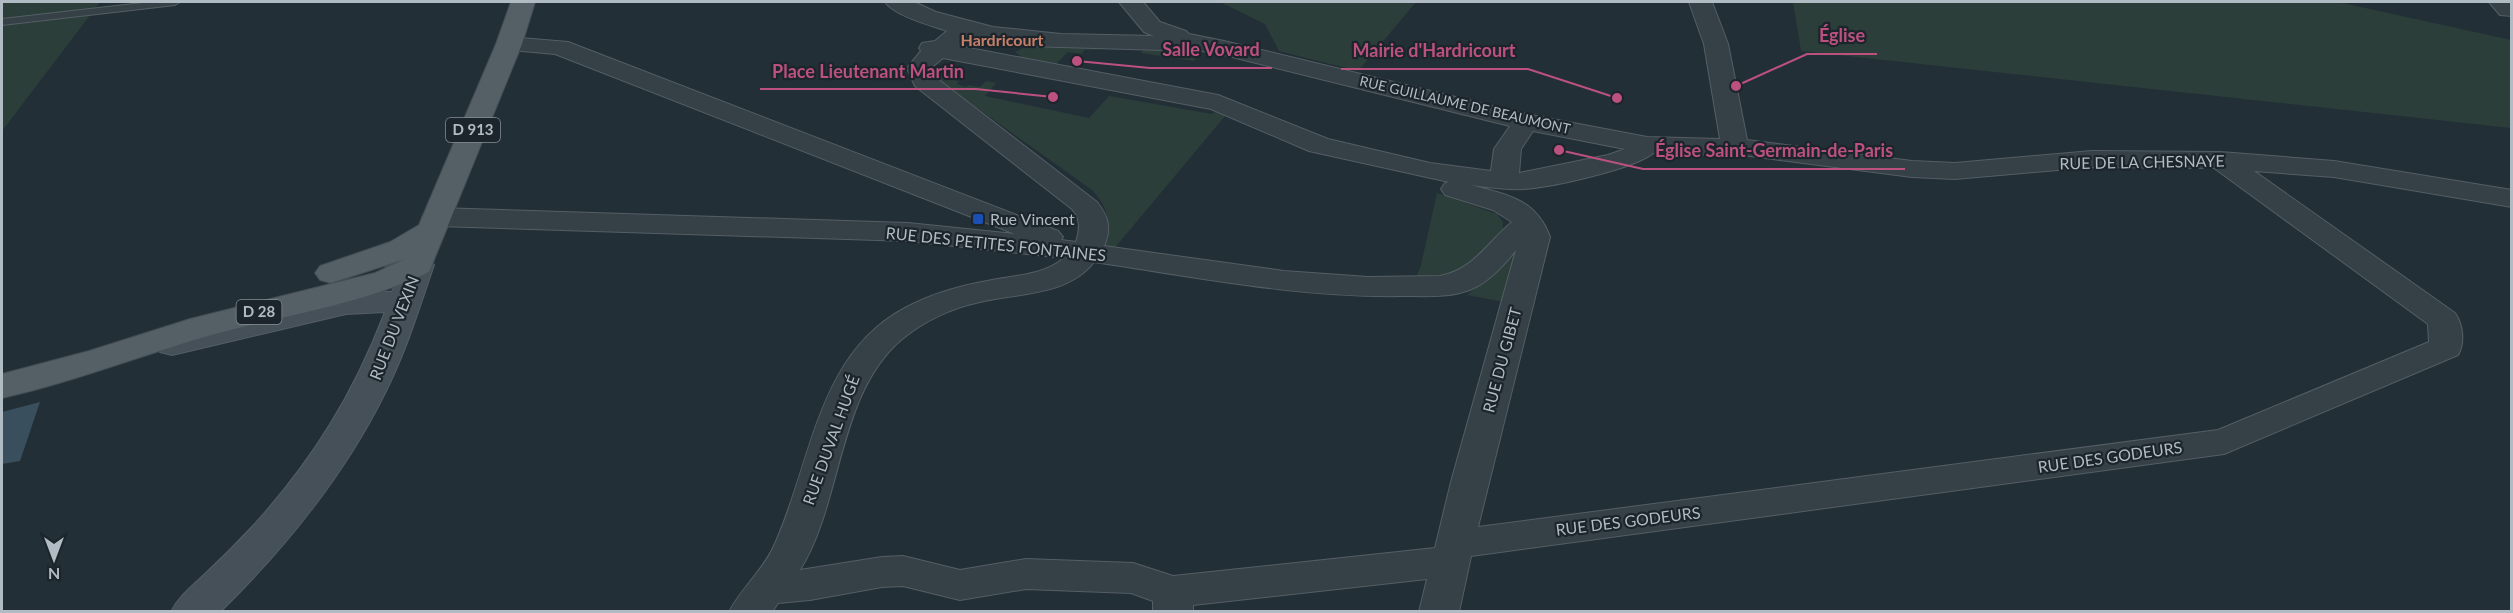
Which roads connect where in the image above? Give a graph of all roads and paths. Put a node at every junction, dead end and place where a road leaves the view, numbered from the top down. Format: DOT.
graph roads {
  1 [pos="175,2"];
  2 [pos="523,2"];
  3 [pos="897,2"];
  4 [pos="1131,2"];
  5 [pos="1701,2"];
  6 [pos="2,22"];
  7 [pos="951,26"];
  8 [pos="1180,40"];
  9 [pos="509,44"];
  10 [pos="934,50"];
  11 [pos="1526,122"];
  12 [pos="1647,145"];
  13 [pos="1735,147"];
  14 [pos="2219,160"];
  15 [pos="1430,171"];
  16 [pos="1506,182"];
  17 [pos="2511,199"];
  18 [pos="1530,222"];
  19 [pos="434,224"];
  20 [pos="1064,249"];
  21 [pos="378,258"];
  22 [pos="418,265"];
  23 [pos="405,303"];
  24 [pos="99,360"];
  25 [pos="2,369"];
  26 [pos="2,386"];
  27 [pos="1453,553"];
  28 [pos="758,600"];
  29 [pos="1173,602"];
  30 [pos="192,612"];
  31 [pos="1438,612"];
  1 -- 6 [label="lane"];
  2 -- 9 [label="main road, RUE DU VEXIN / D 913"];
  3 -- 7 [label="street, RUE GUILLAUME DE BEAUMONT"];
  4 -- 8 [label="street"];
  5 -- 13 [label="street"];
  7 -- 8 [label="street, RUE GUILLAUME DE BEAUMONT"];
  7 -- 10 [label="street, RUE DUVAL HUGÉ"];
  8 -- 11 [label="street, RUE GUILLAUME DE BEAUMONT"];
  9 -- 19 [label="main road, RUE DU VEXIN / D 913"];
  9 -- 20 [label="street"];
  10 -- 15 [label="street"];
  10 -- 20 [label="street, RUE DUVAL HUGÉ"];
  11 -- 12 [label="street, RUE GUILLAUME DE BEAUMONT"];
  11 -- 16 [label="street"];
  12 -- 13 [label="street, RUE GUILLAUME DE BEAUMONT"];
  12 -- 16 [label="street"];
  13 -- 14 [label="street, RUE DE LA CHESNAYE"];
  14 -- 17 [label="street, RUE DE LA CHESNAYE"];
  14 -- 27 [label="street, RUE DES GODEURS"];
  15 -- 16 [label="street"];
  15 -- 18 [label="street"];
  18 -- 20 [label="street, RUE DES PETITES FONTAINES"];
  18 -- 27 [label="street, RUE DU GIBET"];
  19 -- 20 [label="street, RUE DES PETITES FONTAINES"];
  19 -- 21 [label="main road, D 28"];
  19 -- 22 [label="main road, RUE DU VEXIN / D 913"];
  20 -- 28 [label="street, RUE DUVAL HUGÉ"];
  21 -- 22 [label="main road"];
  21 -- 25 [label="main road, D 28"];
  22 -- 23 [label="main road, RUE DU VEXIN / D 913"];
  22 -- 24 [label="main road, D 28"];
  23 -- 24 [label="main road"];
  23 -- 30 [label="main road, RUE DU VEXIN / D 913"];
  24 -- 26 [label="main road, D 28"];
  27 -- 29 [label="street"];
  27 -- 31 [label="street, RUE DU GIBET"];
  28 -- 29 [label="street"];
}
